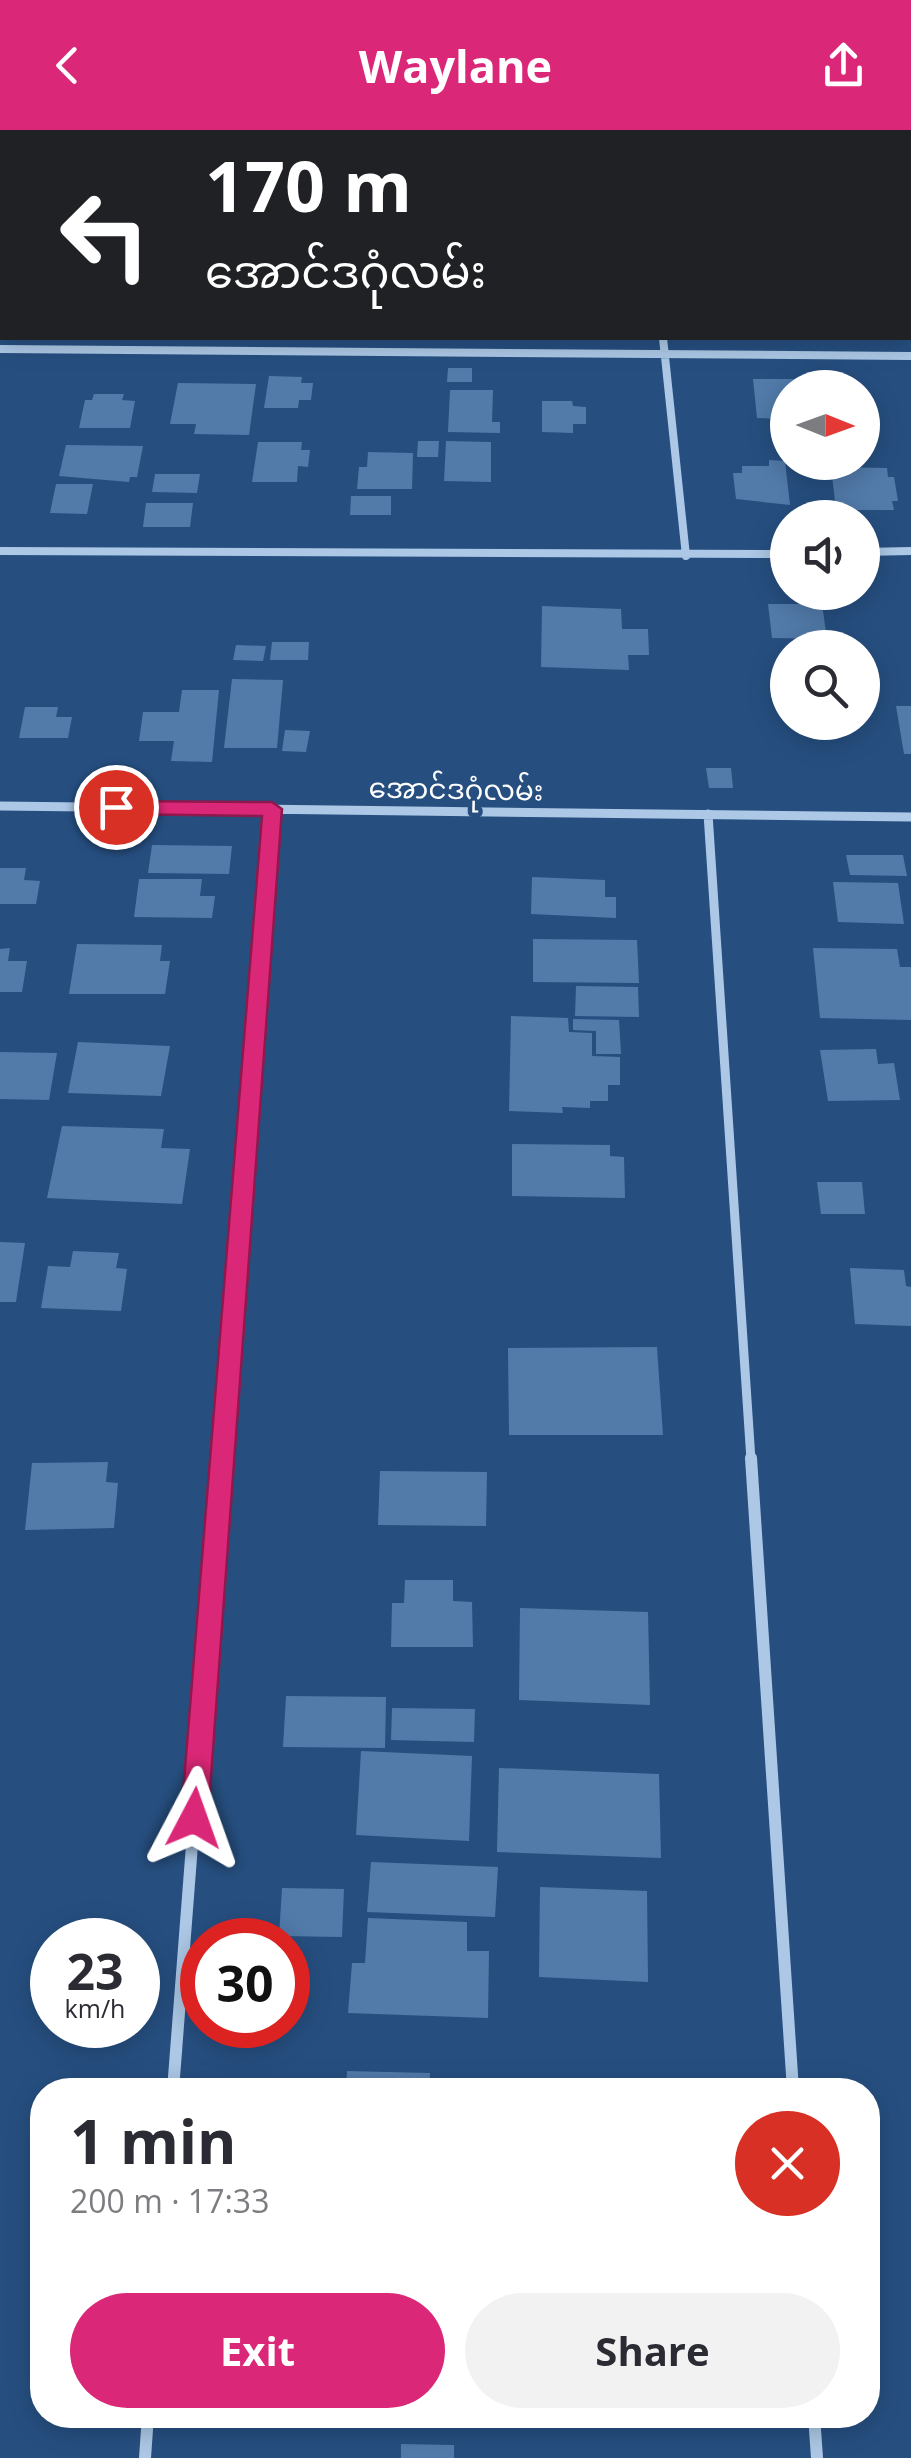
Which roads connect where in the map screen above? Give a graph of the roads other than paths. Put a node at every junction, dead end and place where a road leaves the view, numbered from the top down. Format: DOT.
graph roads {
  1 [pos="663,340"];
  2 [pos="0,348"];
  3 [pos="665,354"];
  4 [pos="911,356"];
  5 [pos="0,551"];
  6 [pos="911,551"];
  7 [pos="880,552"];
  8 [pos="770,554"];
  9 [pos="686,556"];
  10 [pos="0,806"];
  11 [pos="272,809"];
  12 [pos="708,814"];
  13 [pos="911,817"];
  14 [pos="175,2078"];
  15 [pos="791,2078"];
  16 [pos="147,2428"];
  17 [pos="815,2428"];
  18 [pos="145,2458"];
  19 [pos="817,2458"];
  1 -- 3 [label="street"];
  2 -- 3 [label="street"];
  3 -- 4 [label="street"];
  3 -- 9 [label="street"];
  5 -- 9 [label="street"];
  6 -- 7 [label="street"];
  8 -- 9 [label="street"];
  10 -- 11 [label="street, အောင်ဒဂုံလမ်း"];
  11 -- 12 [label="street, အောင်ဒဂုံလမ်း"];
  11 -- 14 [label="street"];
  12 -- 13 [label="street, အောင်ဒဂုံလမ်း"];
  12 -- 15 [label="street"];
  16 -- 18 [label="street"];
  17 -- 19 [label="street"];
}
